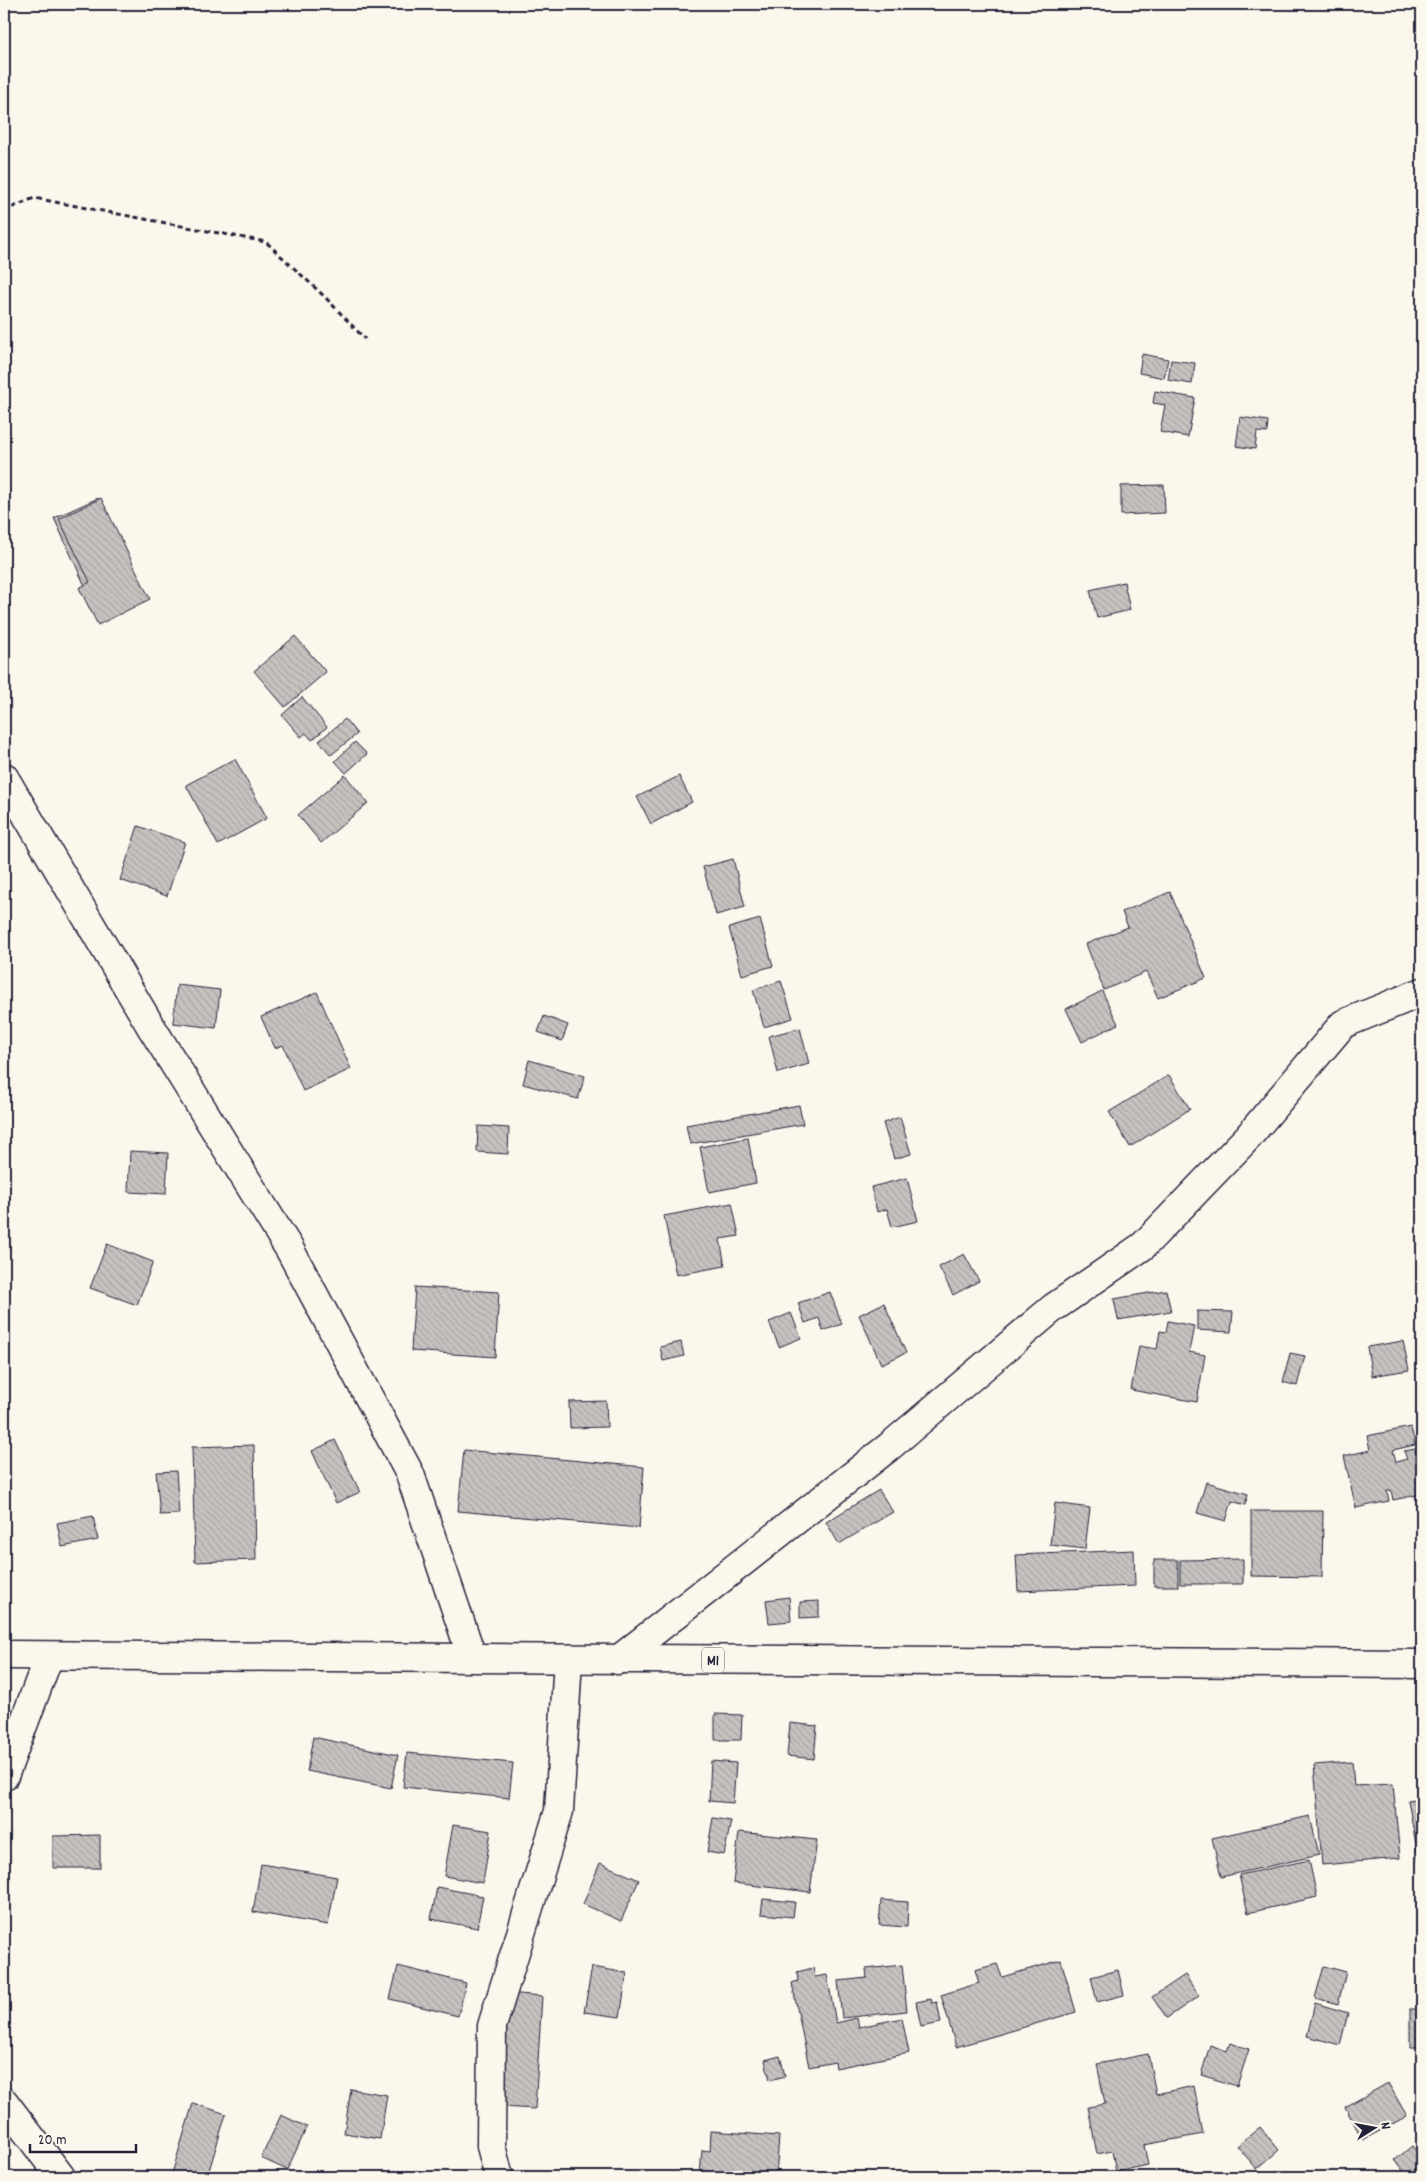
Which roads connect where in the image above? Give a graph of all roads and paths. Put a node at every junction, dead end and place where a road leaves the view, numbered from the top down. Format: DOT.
graph roads {
  1 [pos="4,210"];
  2 [pos="365,339"];
  3 [pos="4,777"];
  4 [pos="1422,992"];
  5 [pos="4,1655"];
  6 [pos="49,1656"];
  7 [pos="472,1657"];
  8 [pos="568,1659"];
  9 [pos="618,1660"];
  10 [pos="1422,1664"];
  11 [pos="4,1776"];
  12 [pos="4,2102"];
  13 [pos="60,2177"];
  14 [pos="499,2177"];
  1 -- 2 [label="path"];
  3 -- 7 [label="main road"];
  4 -- 9 [label="main road"];
  5 -- 6 [label="main road, M1"];
  6 -- 7 [label="main road, M1"];
  6 -- 11 [label="main road"];
  7 -- 8 [label="main road, M1"];
  8 -- 9 [label="main road, M1"];
  8 -- 14 [label="main road"];
  9 -- 10 [label="main road, M1"];
  12 -- 13 [label="main road"];
}
